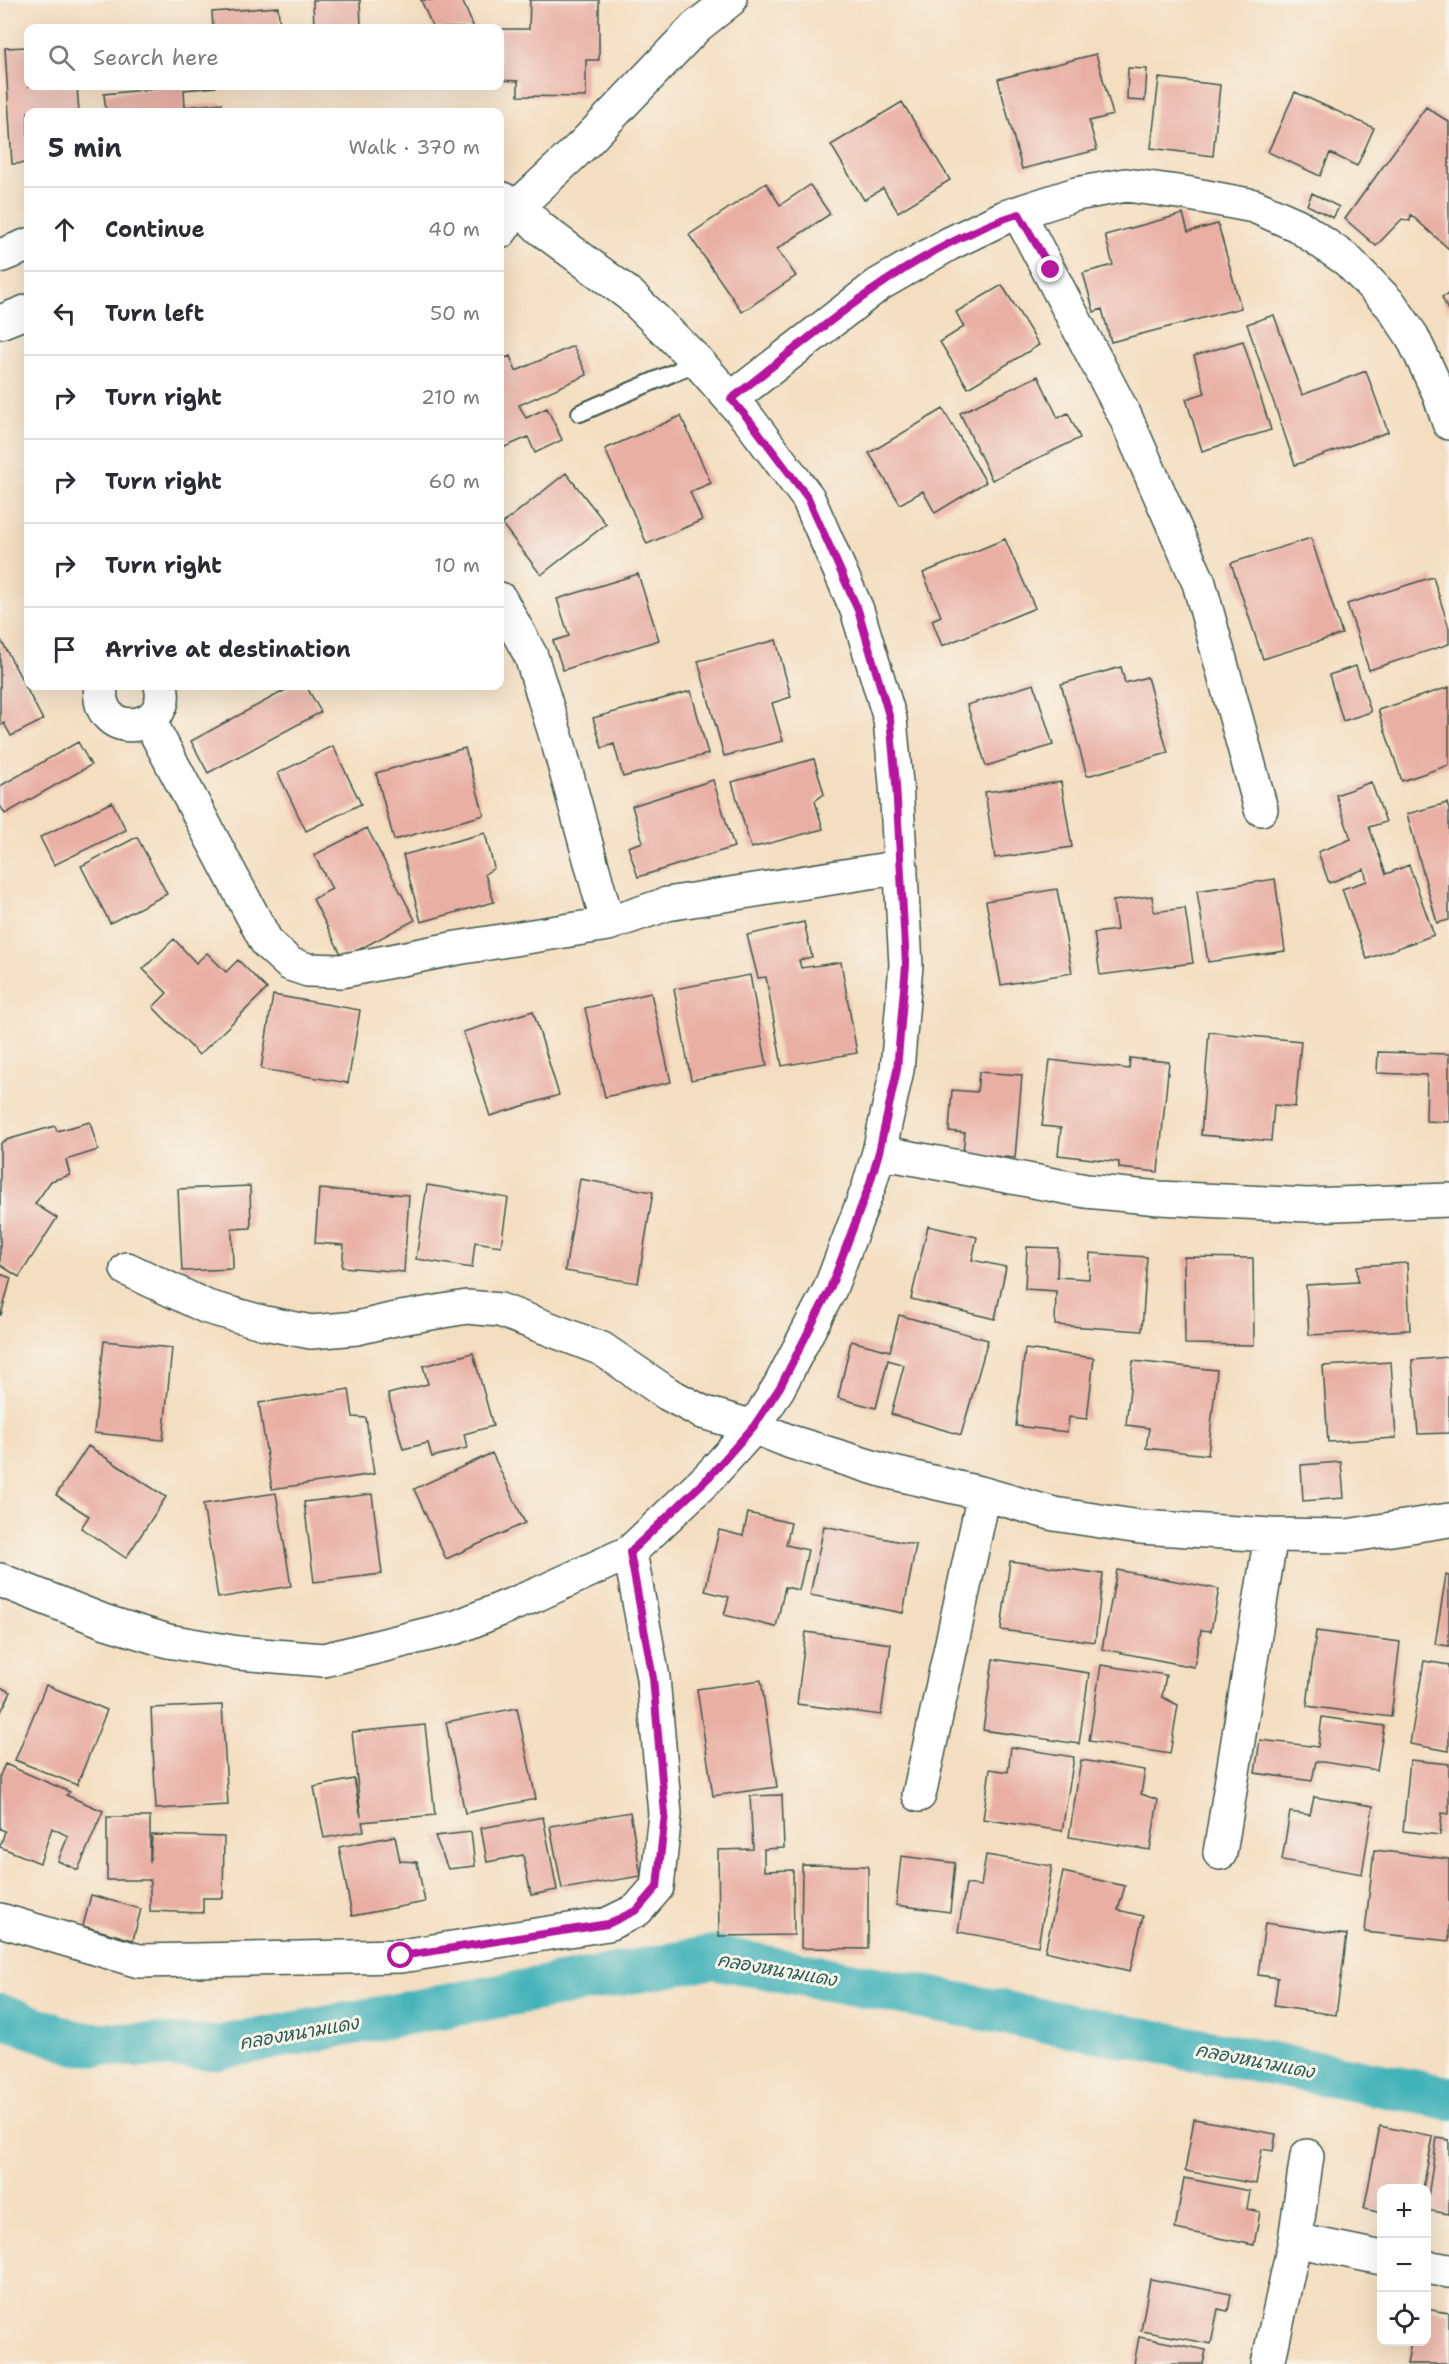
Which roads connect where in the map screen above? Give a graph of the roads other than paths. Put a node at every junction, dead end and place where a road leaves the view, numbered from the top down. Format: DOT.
graph roads {
  1 [pos="729,0"];
  2 [pos="509,202"];
  3 [pos="1019,214"];
  4 [pos="504,220"];
  5 [pos="504,234"];
  6 [pos="549,235"];
  7 [pos="24,247"];
  8 [pos="0,256"];
  9 [pos="24,313"];
  10 [pos="0,322"];
  11 [pos="698,362"];
  12 [pos="731,399"];
  13 [pos="580,413"];
  14 [pos="1449,423"];
  15 [pos="504,606"];
  16 [pos="101,690"];
  17 [pos="161,690"];
  18 [pos="149,720"];
  19 [pos="1261,809"];
  20 [pos="902,867"];
  21 [pos="608,924"];
  22 [pos="879,1152"];
  23 [pos="1449,1200"];
  24 [pos="127,1269"];
  25 [pos="754,1426"];
  26 [pos="984,1494"];
  27 [pos="1449,1520"];
  28 [pos="1271,1535"];
  29 [pos="630,1552"];
  30 [pos="0,1580"];
  31 [pos="918,1795"];
  32 [pos="1220,1853"];
  33 [pos="0,1920"];
  34 [pos="1307,2156"];
  35 [pos="1295,2241"];
  36 [pos="1377,2257"];
  37 [pos="1431,2268"];
  38 [pos="1449,2271"];
  39 [pos="1268,2364"];
  1 -- 2 [label="street"];
  2 -- 4 [label="street"];
  2 -- 6 [label="street"];
  3 -- 12 [label="street"];
  3 -- 14 [label="street"];
  3 -- 19 [label="street"];
  5 -- 6 [label="street"];
  6 -- 11 [label="street"];
  7 -- 8 [label="street"];
  9 -- 10 [label="street"];
  11 -- 12 [label="street"];
  11 -- 13 [label="lane"];
  12 -- 20 [label="street"];
  15 -- 21 [label="street"];
  16 -- 18 [label="street"];
  17 -- 18 [label="street"];
  18 -- 21 [label="street"];
  20 -- 21 [label="street"];
  20 -- 22 [label="street"];
  22 -- 23 [label="street"];
  22 -- 25 [label="street"];
  24 -- 25 [label="street"];
  25 -- 26 [label="street"];
  25 -- 29 [label="street"];
  26 -- 28 [label="street"];
  26 -- 31 [label="street"];
  27 -- 28 [label="street"];
  28 -- 32 [label="street"];
  29 -- 30 [label="street"];
  29 -- 33 [label="street"];
  34 -- 35 [label="street"];
  35 -- 36 [label="street"];
  35 -- 39 [label="street"];
  37 -- 38 [label="street"];
}
